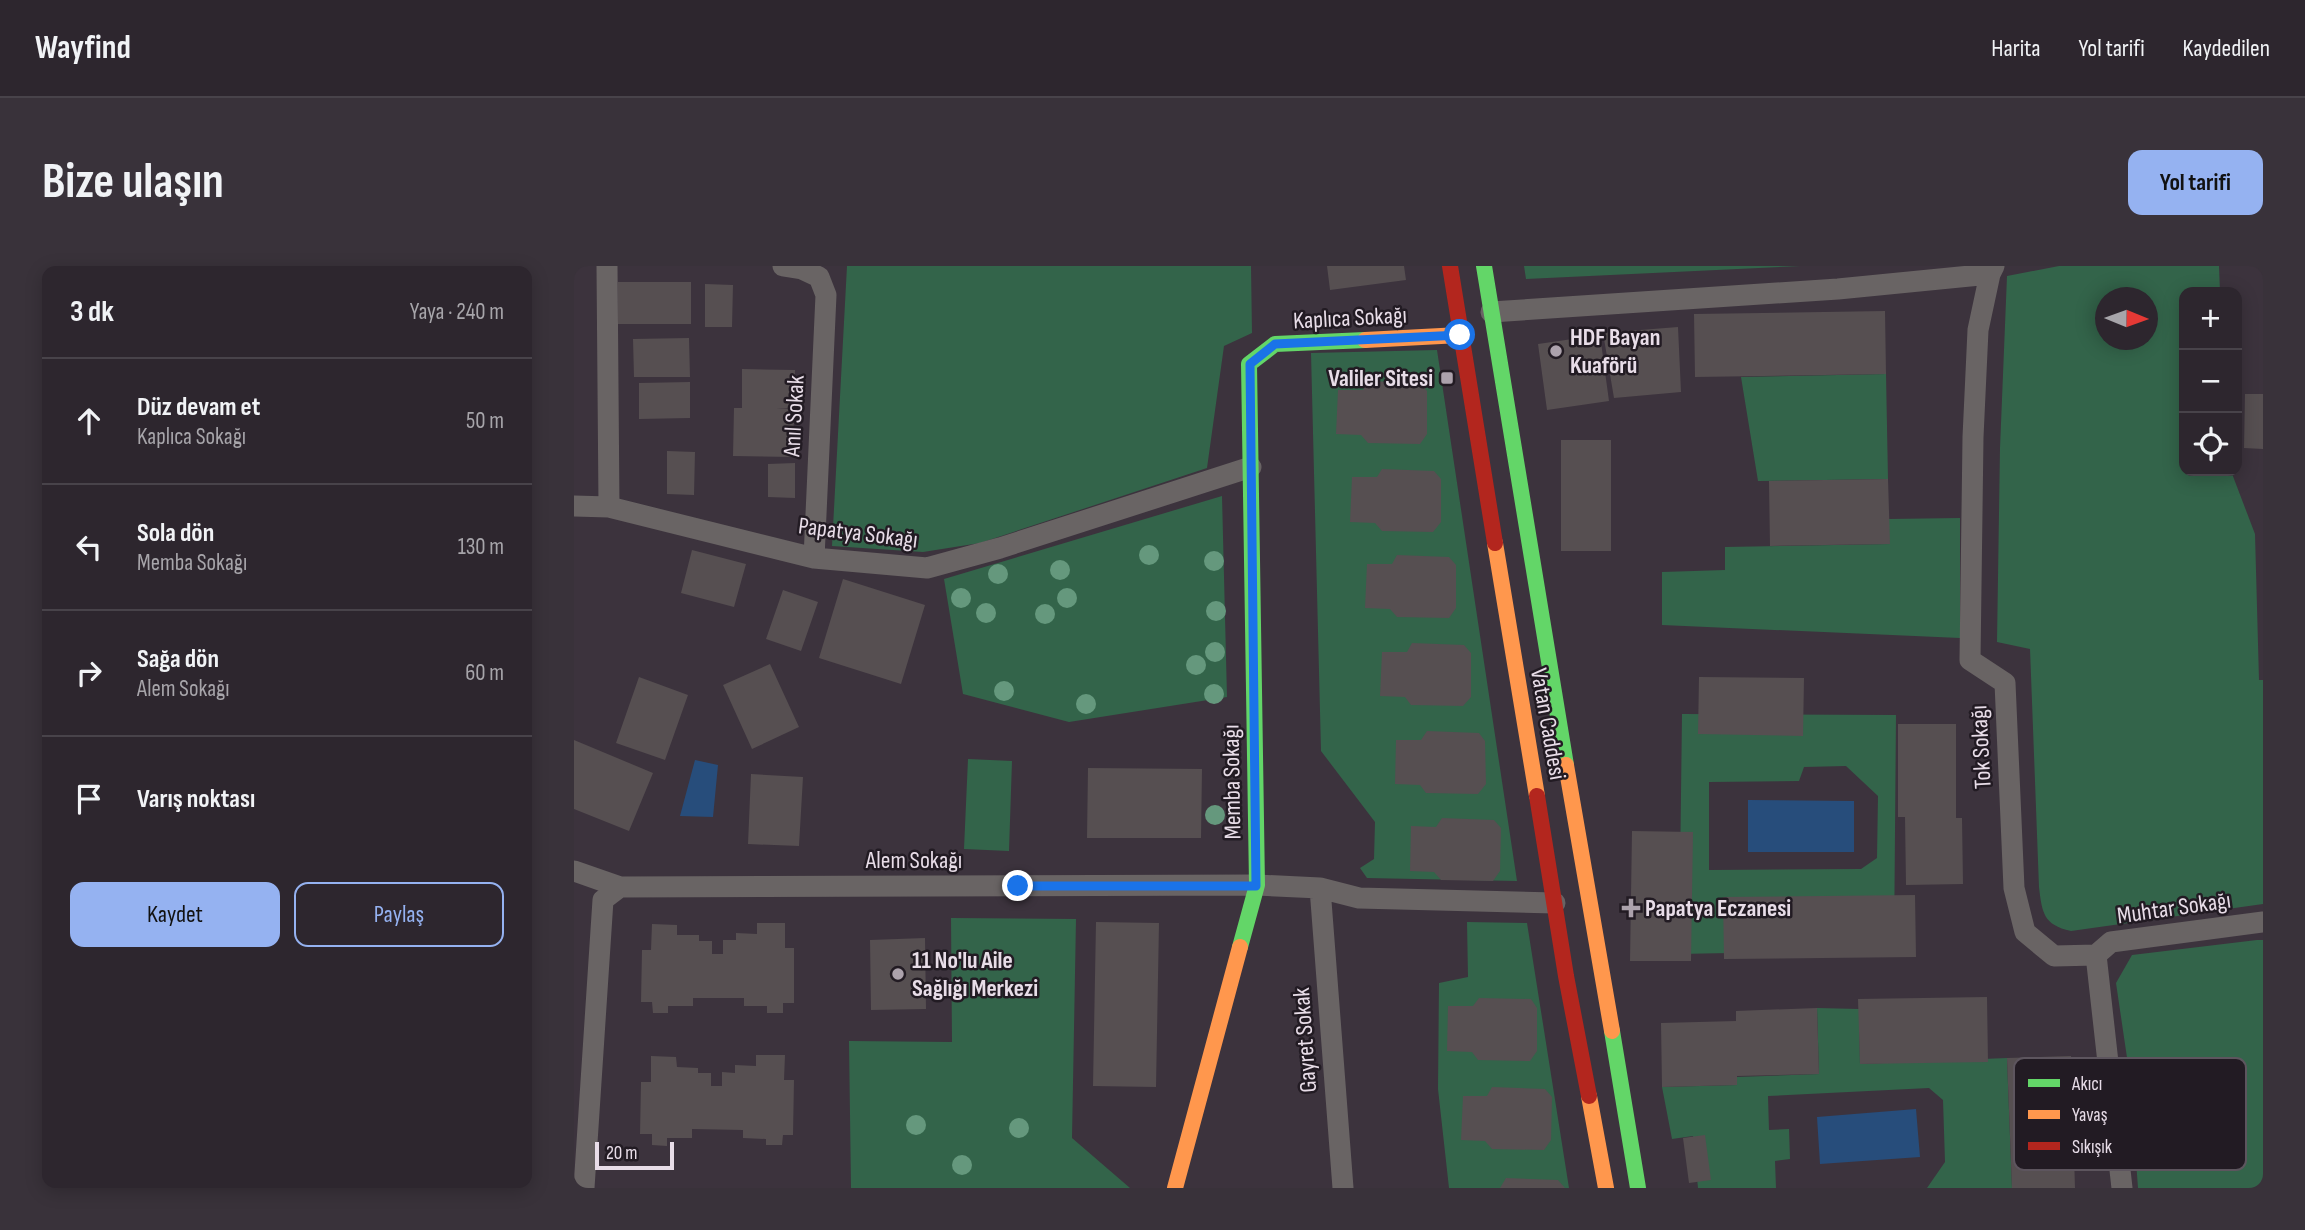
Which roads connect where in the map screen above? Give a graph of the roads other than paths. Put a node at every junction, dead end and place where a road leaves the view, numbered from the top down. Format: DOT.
graph roads {
  1 [pos="607,266"];
  2 [pos="783,266"];
  3 [pos="1450,266"];
  4 [pos="1484,266"];
  5 [pos="1992,270"];
  6 [pos="1875,276"];
  7 [pos="1491,312"];
  8 [pos="1460,335"];
  9 [pos="1250,364"];
  10 [pos="1251,467"];
  11 [pos="574,506"];
  12 [pos="609,507"];
  13 [pos="814,558"];
  14 [pos="574,871"];
  15 [pos="1256,886"];
  16 [pos="620,887"];
  17 [pos="1320,888"];
  18 [pos="1555,903"];
  19 [pos="2263,922"];
  20 [pos="2096,955"];
  21 [pos="2107,1058"];
  22 [pos="583,1066"];
  23 [pos="2120,1170"];
  24 [pos="584,1188"];
  25 [pos="1175,1188"];
  26 [pos="1343,1188"];
  27 [pos="1606,1188"];
  28 [pos="1638,1188"];
  29 [pos="2122,1188"];
  1 -- 12 [label="street"];
  2 -- 13 [label="street, Anıl Sokak"];
  3 -- 8 [label="main road, Vatan Caddesi"];
  4 -- 7 [label="main road, Vatan Caddesi"];
  5 -- 6 [label="street"];
  5 -- 20 [label="street, Tok Sokağı"];
  6 -- 7 [label="street"];
  7 -- 28 [label="main road, Vatan Caddesi"];
  8 -- 9 [label="main road, Kaplıca Sokağı"];
  8 -- 18 [label="main road, Vatan Caddesi"];
  9 -- 10 [label="main road, Memba Sokağı"];
  10 -- 13 [label="street, Papatya Sokağı"];
  10 -- 15 [label="main road, Memba Sokağı"];
  11 -- 12 [label="street, Papatya Sokağı"];
  12 -- 13 [label="street, Papatya Sokağı"];
  14 -- 16 [label="street, Alem Sokağı"];
  15 -- 16 [label="street, Alem Sokağı"];
  15 -- 17 [label="street, Alem Sokağı"];
  15 -- 25 [label="main road, Memba Sokağı"];
  16 -- 22 [label="street"];
  17 -- 18 [label="street, Alem Sokağı"];
  17 -- 26 [label="street, Gayret Sokak"];
  18 -- 27 [label="main road, Vatan Caddesi"];
  19 -- 20 [label="street, Muhtar Sokağı"];
  20 -- 21 [label="street"];
  22 -- 24 [label="street"];
  23 -- 29 [label="street"];
}
